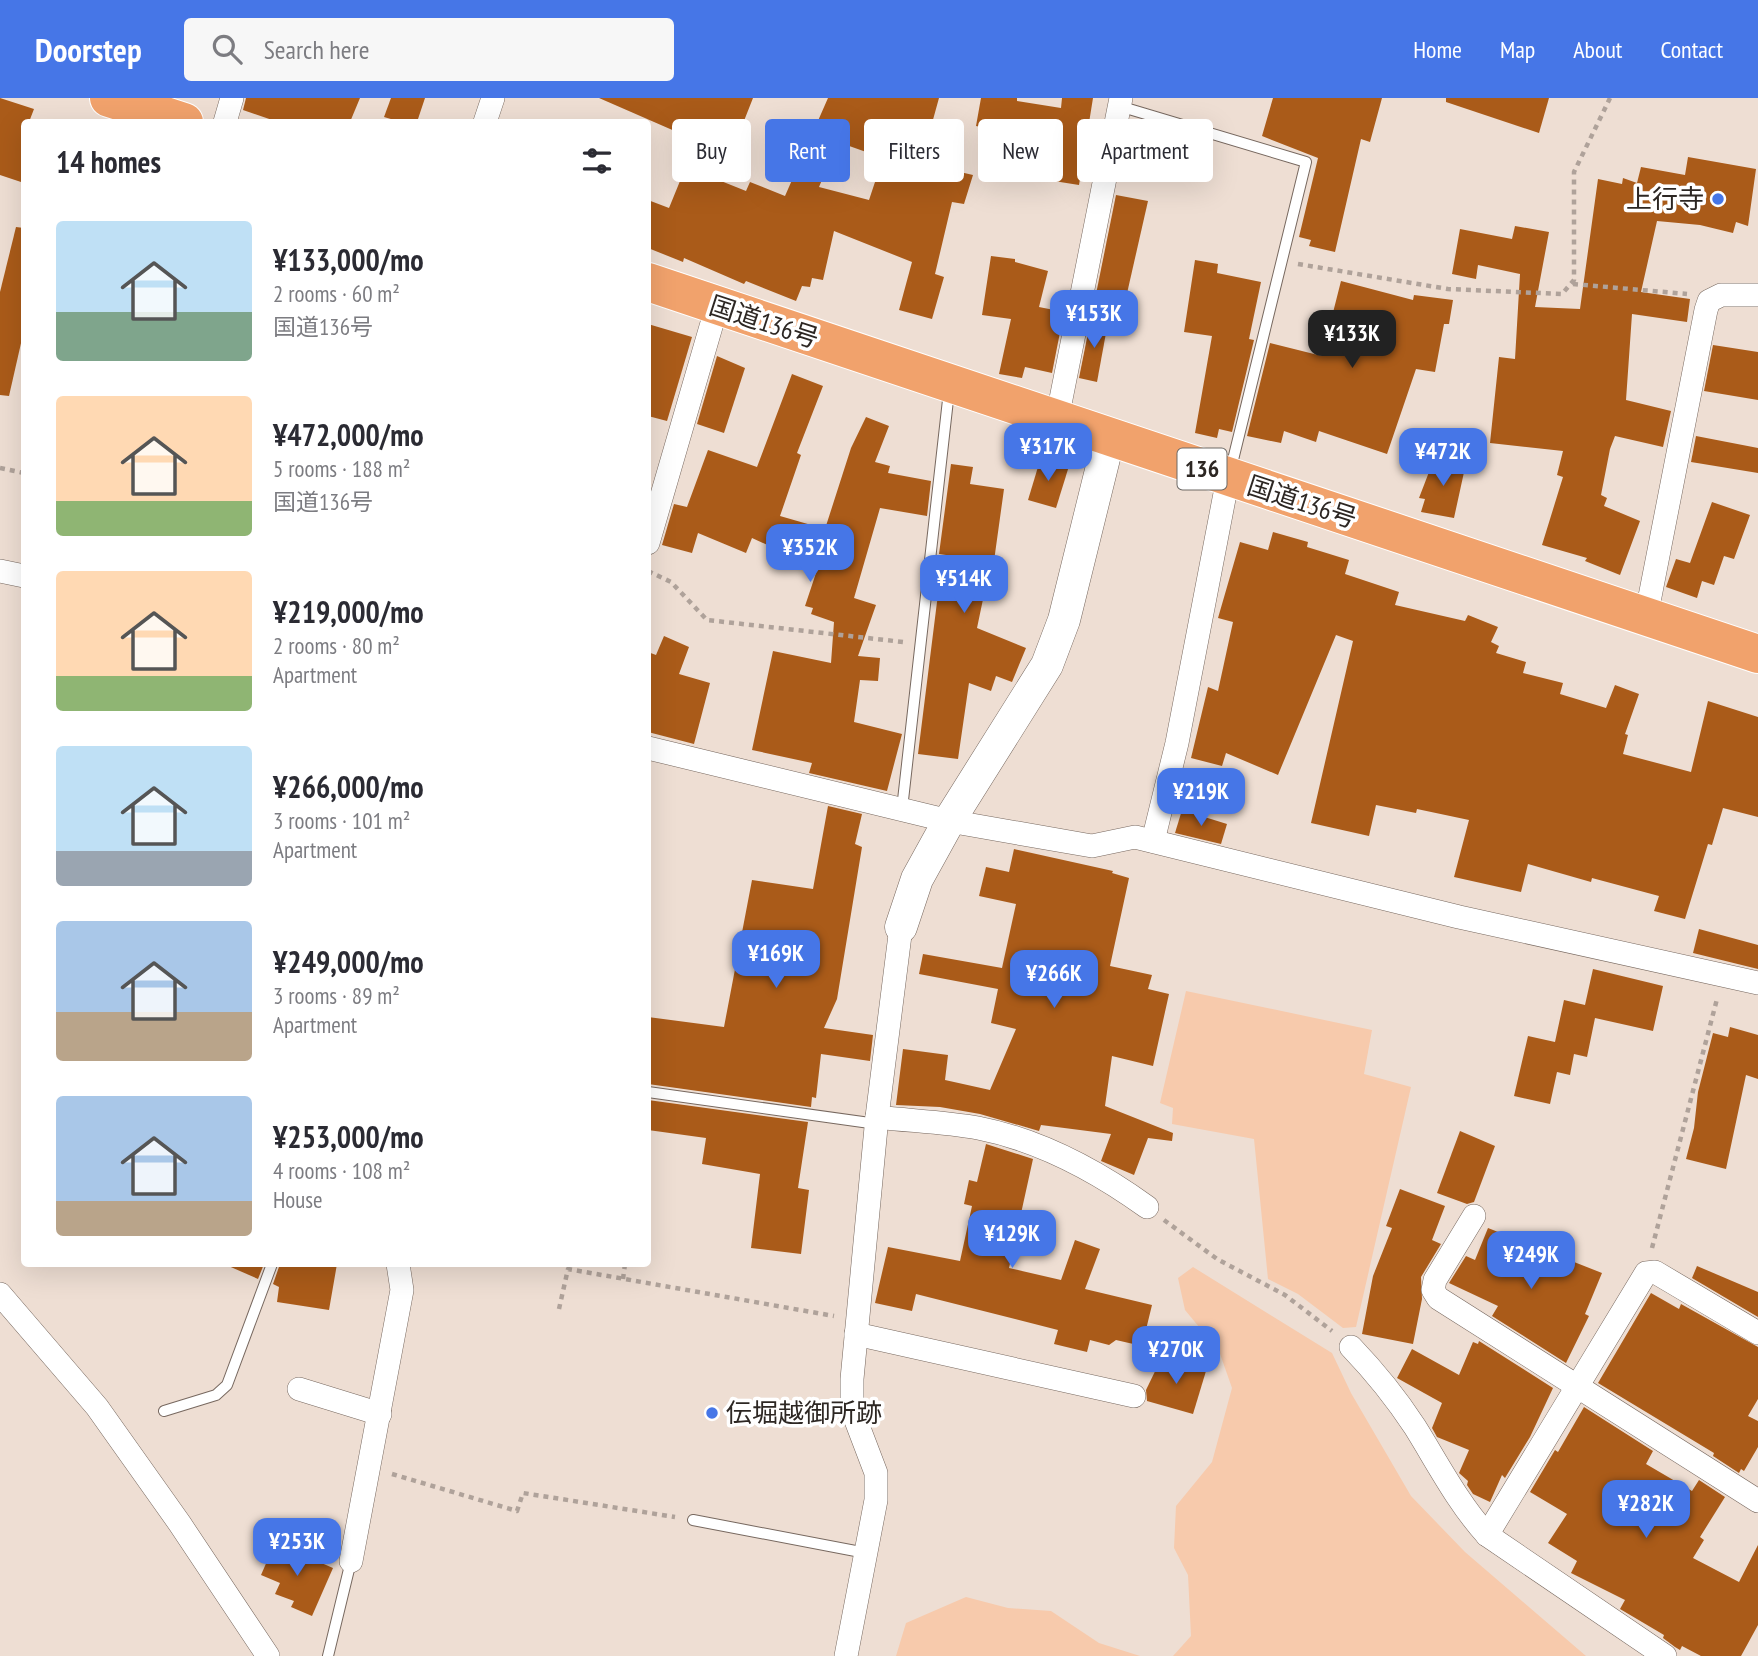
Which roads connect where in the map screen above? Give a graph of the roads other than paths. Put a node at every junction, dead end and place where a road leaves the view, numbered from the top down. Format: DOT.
graph roads {
  1 [pos="109,98"];
  2 [pos="232,98"];
  3 [pos="493,98"];
  4 [pos="1120,102"];
  5 [pos="175,119"];
  6 [pos="226,119"];
  7 [pos="486,119"];
  8 [pos="651,283"];
  9 [pos="1758,295"];
  10 [pos="717,306"];
  11 [pos="950,384"];
  12 [pos="1057,419"];
  13 [pos="1109,438"];
  14 [pos="1228,478"];
  15 [pos="651,533"];
  16 [pos="0,571"];
  17 [pos="21,575"];
  18 [pos="1646,617"];
  19 [pos="1758,654"];
  20 [pos="651,749"];
  21 [pos="902,809"];
  22 [pos="949,821"];
  23 [pos="1153,841"];
  24 [pos="901,927"];
  25 [pos="1758,983"];
  26 [pos="651,1092"];
  27 [pos="877,1120"];
  28 [pos="1147,1207"];
  29 [pos="1474,1216"];
  30 [pos="271,1267"];
  31 [pos="398,1267"];
  32 [pos="0,1294"];
  33 [pos="857,1327"];
  34 [pos="1758,1333"];
  35 [pos="1351,1347"];
  36 [pos="1576,1383"];
  37 [pos="299,1389"];
  38 [pos="1134,1396"];
  39 [pos="164,1411"];
  40 [pos="380,1414"];
  41 [pos="1758,1501"];
  42 [pos="693,1520"];
  43 [pos="1487,1535"];
  44 [pos="866,1553"];
  45 [pos="351,1561"];
  46 [pos="268,1656"];
  47 [pos="328,1656"];
  48 [pos="846,1656"];
  49 [pos="1665,1656"];
  1 -- 5 [label="highway"];
  2 -- 6 [label="street"];
  3 -- 7 [label="street"];
  4 -- 12 [label="street"];
  4 -- 14 [label="lane"];
  8 -- 10 [label="highway, 国道136号 / 136"];
  9 -- 18 [label="street"];
  10 -- 11 [label="highway, 国道136号 / 136"];
  10 -- 15 [label="street"];
  11 -- 12 [label="highway, 国道136号 / 136"];
  11 -- 21 [label="lane"];
  12 -- 13 [label="highway, 国道136号 / 136"];
  13 -- 14 [label="highway, 国道136号 / 136"];
  13 -- 22 [label="street"];
  14 -- 18 [label="highway, 国道136号 / 136"];
  14 -- 23 [label="street"];
  16 -- 17 [label="street"];
  18 -- 19 [label="highway, 国道136号 / 136"];
  20 -- 21 [label="street"];
  21 -- 22 [label="street"];
  22 -- 23 [label="street"];
  22 -- 24 [label="street"];
  23 -- 25 [label="street"];
  24 -- 27 [label="street"];
  26 -- 27 [label="lane"];
  27 -- 28 [label="street"];
  27 -- 33 [label="street"];
  29 -- 36 [label="street"];
  30 -- 39 [label="lane"];
  31 -- 40 [label="street"];
  32 -- 46 [label="street"];
  33 -- 38 [label="street"];
  33 -- 44 [label="street"];
  34 -- 36 [label="street"];
  35 -- 43 [label="street"];
  36 -- 41 [label="street"];
  36 -- 43 [label="street"];
  37 -- 40 [label="street"];
  40 -- 45 [label="street"];
  42 -- 44 [label="lane"];
  43 -- 49 [label="street"];
  44 -- 48 [label="street"];
  45 -- 47 [label="lane"];
}
